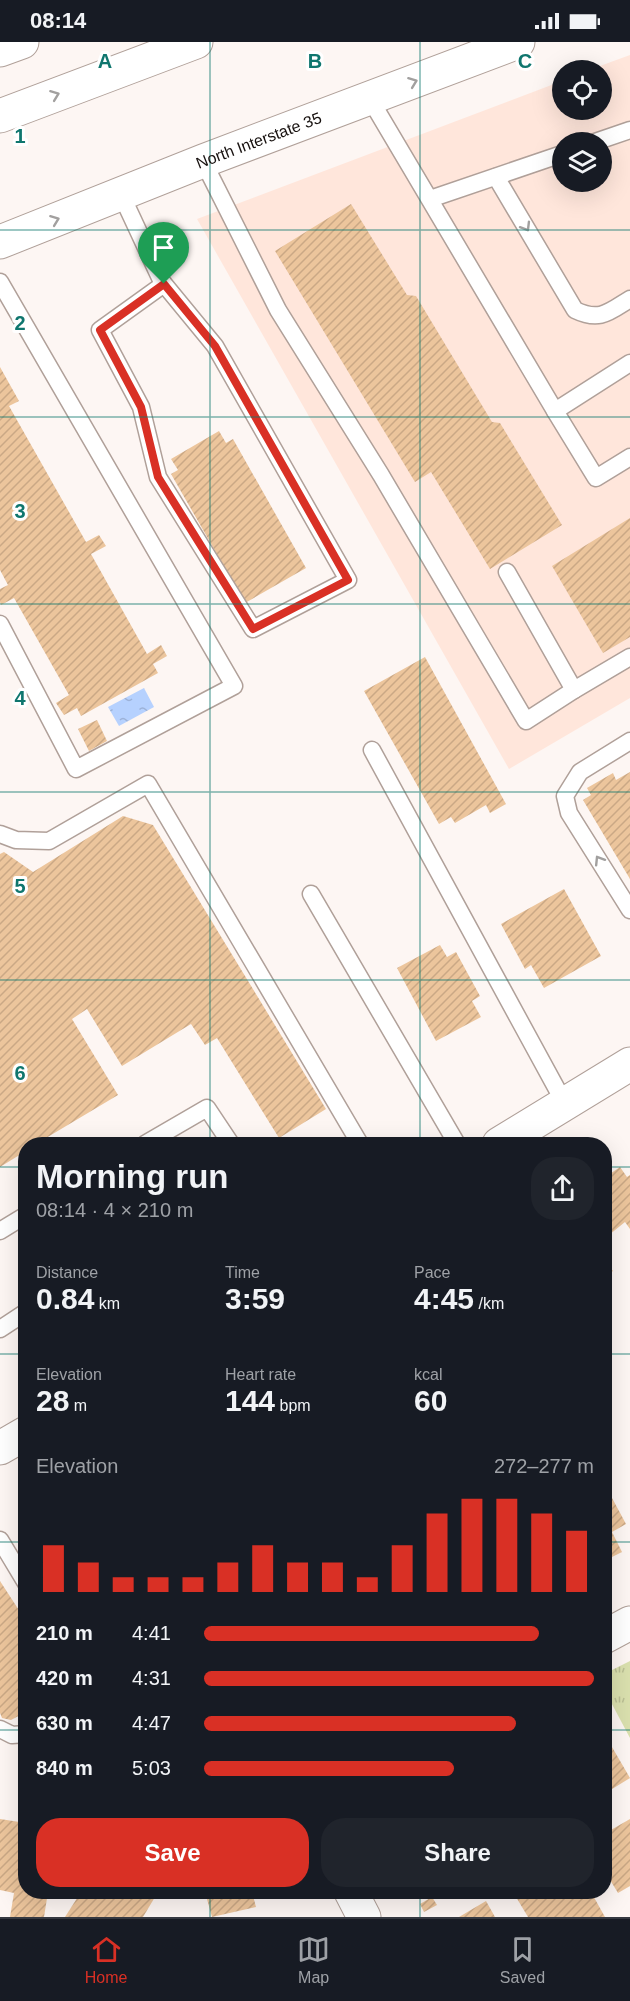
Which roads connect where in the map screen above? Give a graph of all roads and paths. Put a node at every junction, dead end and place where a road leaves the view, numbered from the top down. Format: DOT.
graph roads {
  1 [pos="22,42"];
  2 [pos="196,42"];
  3 [pos="518,42"];
  4 [pos="0,51"];
  5 [pos="370,99"];
  6 [pos="0,116"];
  7 [pos="630,130"];
  8 [pos="612,136"];
  9 [pos="552,157"];
  10 [pos="203,161"];
  11 [pos="496,177"];
  12 [pos="121,194"];
  13 [pos="430,199"];
  14 [pos="0,242"];
  15 [pos="0,282"];
  16 [pos="164,284"];
  17 [pos="630,299"];
  18 [pos="630,363"];
  19 [pos="555,411"];
  20 [pos="630,457"];
  21 [pos="507,572"];
  22 [pos="0,624"];
  23 [pos="630,657"];
  24 [pos="574,690"];
  25 [pos="630,741"];
  26 [pos="372,750"];
  27 [pos="0,834"];
  28 [pos="311,894"];
  29 [pos="630,910"];
  30 [pos="630,1064"];
  31 [pos="565,1104"];
  32 [pos="157,1137"];
  33 [pos="226,1137"];
  34 [pos="356,1137"];
  35 [pos="453,1137"];
  36 [pos="511,1137"];
  37 [pos="18,1220"];
  38 [pos="0,1231"];
  39 [pos="18,1317"];
  40 [pos="0,1329"];
  41 [pos="18,1438"];
  42 [pos="0,1448"];
  43 [pos="0,1540"];
  44 [pos="18,1570"];
  45 [pos="630,1623"];
  46 [pos="612,1633"];
  47 [pos="0,1729"];
  48 [pos="18,1735"];
  49 [pos="355,1899"];
  50 [pos="364,1917"];
  1 -- 4 [label="main road"];
  6 -- 2 [label="main road, one-way"];
  5 -- 3 [label="main road, North Interstate 35, one-way"];
  5 -- 10 [label="main road, North Interstate 35"];
  5 -- 13 [label="lane"];
  7 -- 8 [label="lane"];
  9 -- 11 [label="lane"];
  10 -- 12 [label="main road, North Interstate 35"];
  10 -- 24 [label="lane"];
  11 -- 13 [label="lane"];
  11 -- 17 [label="lane, one-way"];
  14 -- 12 [label="main road, North Interstate 35, one-way"];
  12 -- 16 [label="lane"];
  13 -- 19 [label="lane"];
  15 -- 22 [label="lane"];
  16 -- 16 [label="lane"];
  18 -- 19 [label="lane"];
  19 -- 20 [label="lane"];
  21 -- 24 [label="lane"];
  23 -- 24 [label="lane"];
  29 -- 25 [label="lane, one-way"];
  26 -- 31 [label="lane"];
  27 -- 34 [label="lane"];
  28 -- 35 [label="lane"];
  30 -- 31 [label="main road"];
  31 -- 36 [label="main road"];
  32 -- 33 [label="lane"];
  37 -- 38 [label="lane"];
  39 -- 40 [label="lane"];
  41 -- 42 [label="main road"];
  43 -- 44 [label="lane"];
  45 -- 46 [label="main road"];
  47 -- 48 [label="lane"];
  49 -- 50 [label="main road"];
}
